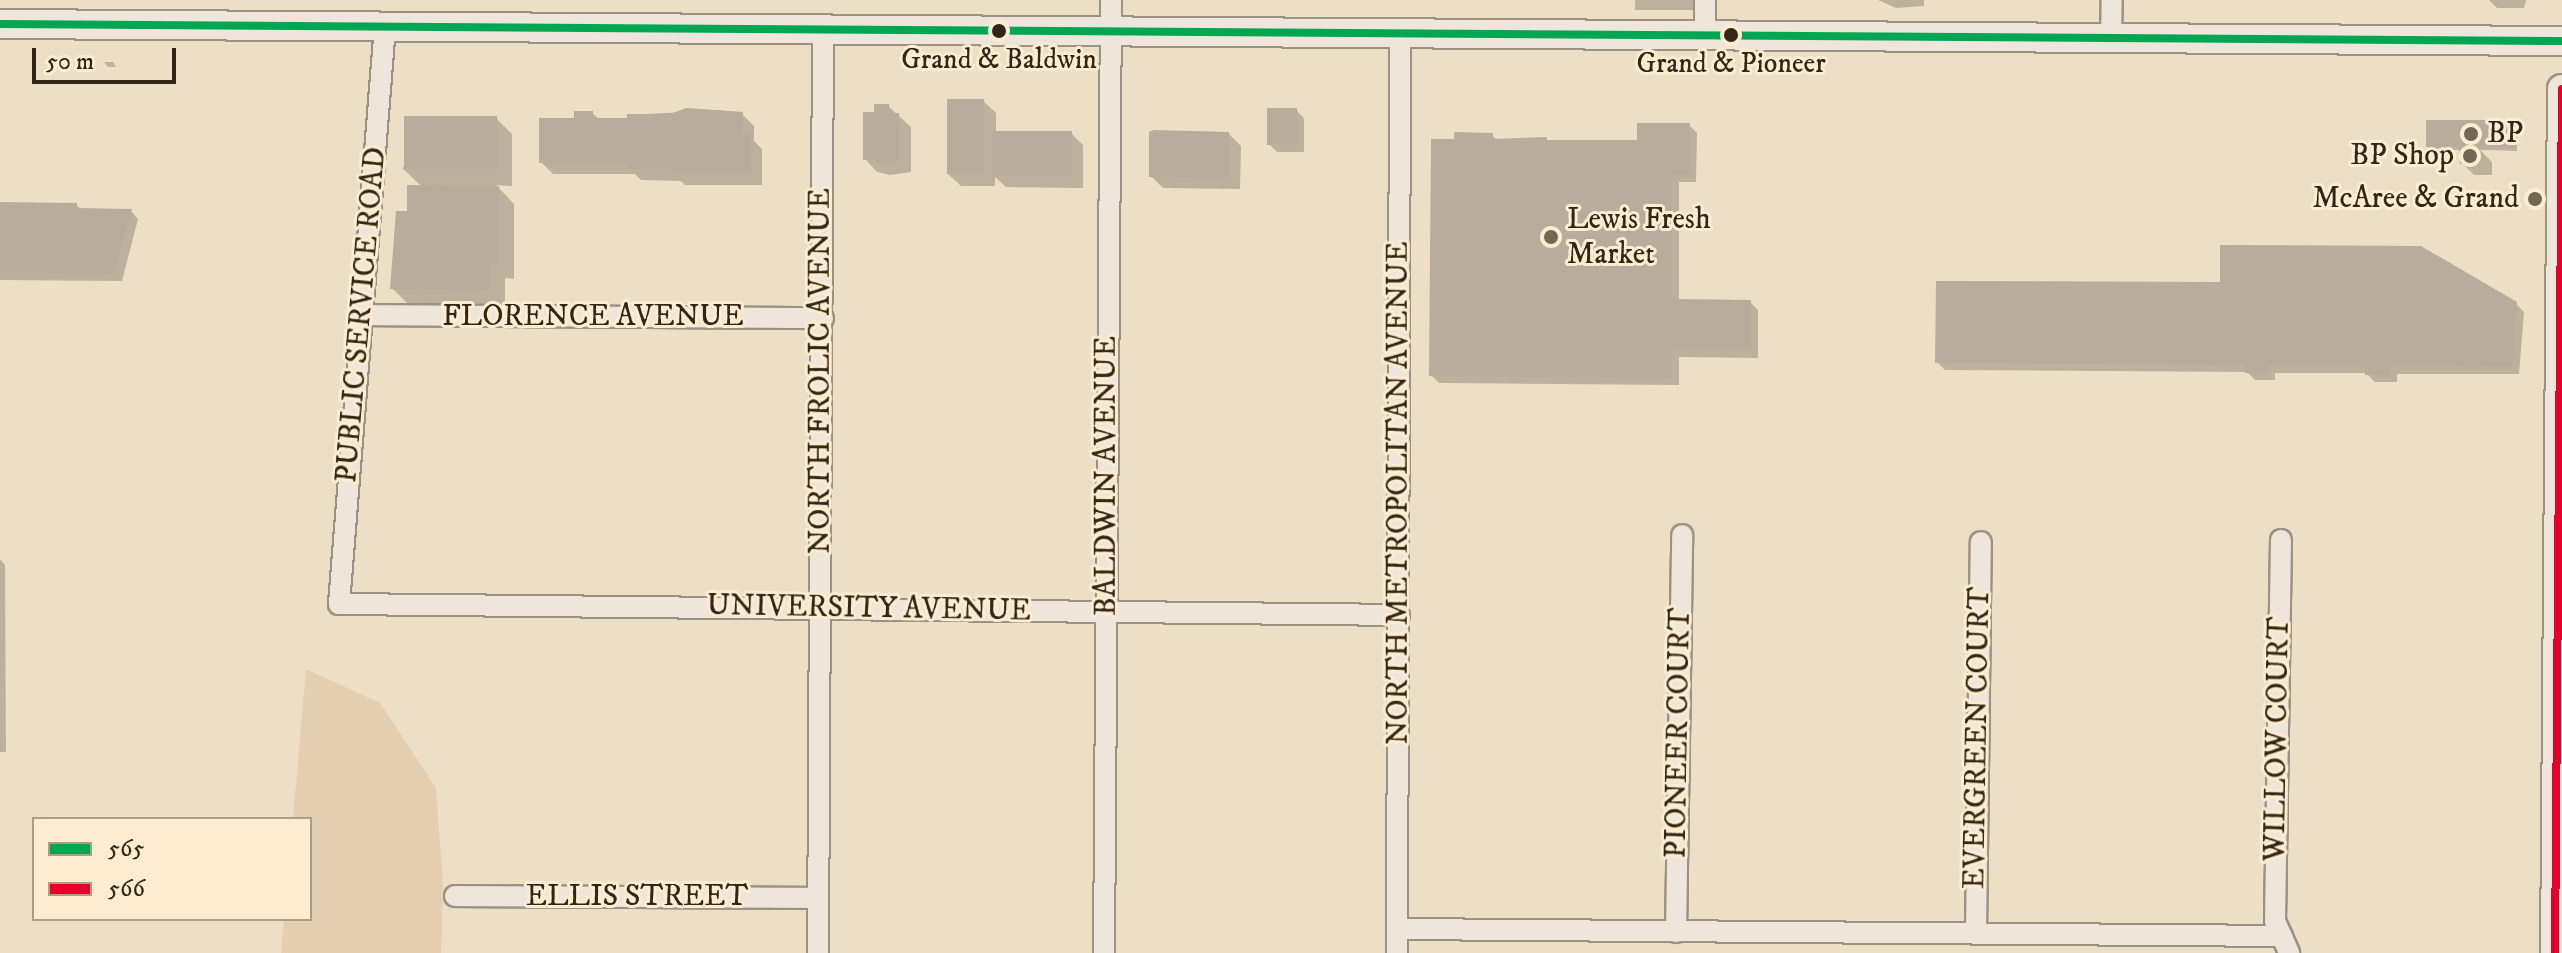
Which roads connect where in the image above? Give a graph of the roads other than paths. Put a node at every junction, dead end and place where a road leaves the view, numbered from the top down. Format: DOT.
graph roads {
  1 [pos="1111,0"];
  2 [pos="1705,0"];
  3 [pos="2112,0"];
  4 [pos="0,24"];
  5 [pos="385,26"];
  6 [pos="823,29"];
  7 [pos="1110,31"];
  8 [pos="1400,34"];
  9 [pos="1705,36"];
  10 [pos="2111,39"];
  11 [pos="2562,41"];
  12 [pos="2562,89"];
  13 [pos="362,315"];
  14 [pos="823,318"];
  15 [pos="2560,532"];
  16 [pos="1682,535"];
  17 [pos="2281,540"];
  18 [pos="1981,542"];
  19 [pos="339,604"];
  20 [pos="821,609"];
  21 [pos="1107,612"];
  22 [pos="1399,615"];
  23 [pos="455,896"];
  24 [pos="818,898"];
  25 [pos="1397,929"];
  26 [pos="1676,932"];
  27 [pos="1976,934"];
  28 [pos="2285,945"];
  29 [pos="818,953"];
  30 [pos="1104,953"];
  31 [pos="1397,953"];
  32 [pos="2555,953"];
  1 -- 7 [label="street, BALDWIN AVENUE"];
  2 -- 9 [label="street"];
  3 -- 10 [label="street"];
  4 -- 5 [label="main road"];
  5 -- 6 [label="main road"];
  5 -- 13 [label="street, PUBLIC SERVICE ROAD"];
  6 -- 7 [label="main road"];
  6 -- 14 [label="street, NORTH FROLIC AVENUE"];
  7 -- 8 [label="main road"];
  7 -- 21 [label="street, BALDWIN AVENUE"];
  8 -- 9 [label="main road"];
  8 -- 22 [label="street, NORTH METROPOLITAN AVENUE"];
  9 -- 10 [label="main road"];
  10 -- 11 [label="main road"];
  12 -- 15 [label="main road"];
  13 -- 14 [label="street, FLORENCE AVENUE"];
  13 -- 19 [label="street, PUBLIC SERVICE ROAD"];
  14 -- 20 [label="street, NORTH FROLIC AVENUE"];
  15 -- 32 [label="main road"];
  16 -- 26 [label="street, PIONEER COURT"];
  17 -- 28 [label="street, WILLOW COURT"];
  18 -- 27 [label="street, EVERGREEN COURT"];
  19 -- 20 [label="street, UNIVERSITY AVENUE"];
  20 -- 21 [label="street, UNIVERSITY AVENUE"];
  20 -- 24 [label="street, NORTH FROLIC AVENUE"];
  21 -- 22 [label="street, UNIVERSITY AVENUE"];
  21 -- 30 [label="street, BALDWIN AVENUE"];
  22 -- 25 [label="street, NORTH METROPOLITAN AVENUE"];
  23 -- 24 [label="street, ELLIS STREET"];
  24 -- 29 [label="street, NORTH FROLIC AVENUE"];
  25 -- 26 [label="street"];
  25 -- 31 [label="street, NORTH METROPOLITAN AVENUE"];
  26 -- 27 [label="street"];
  27 -- 28 [label="street"];
}
